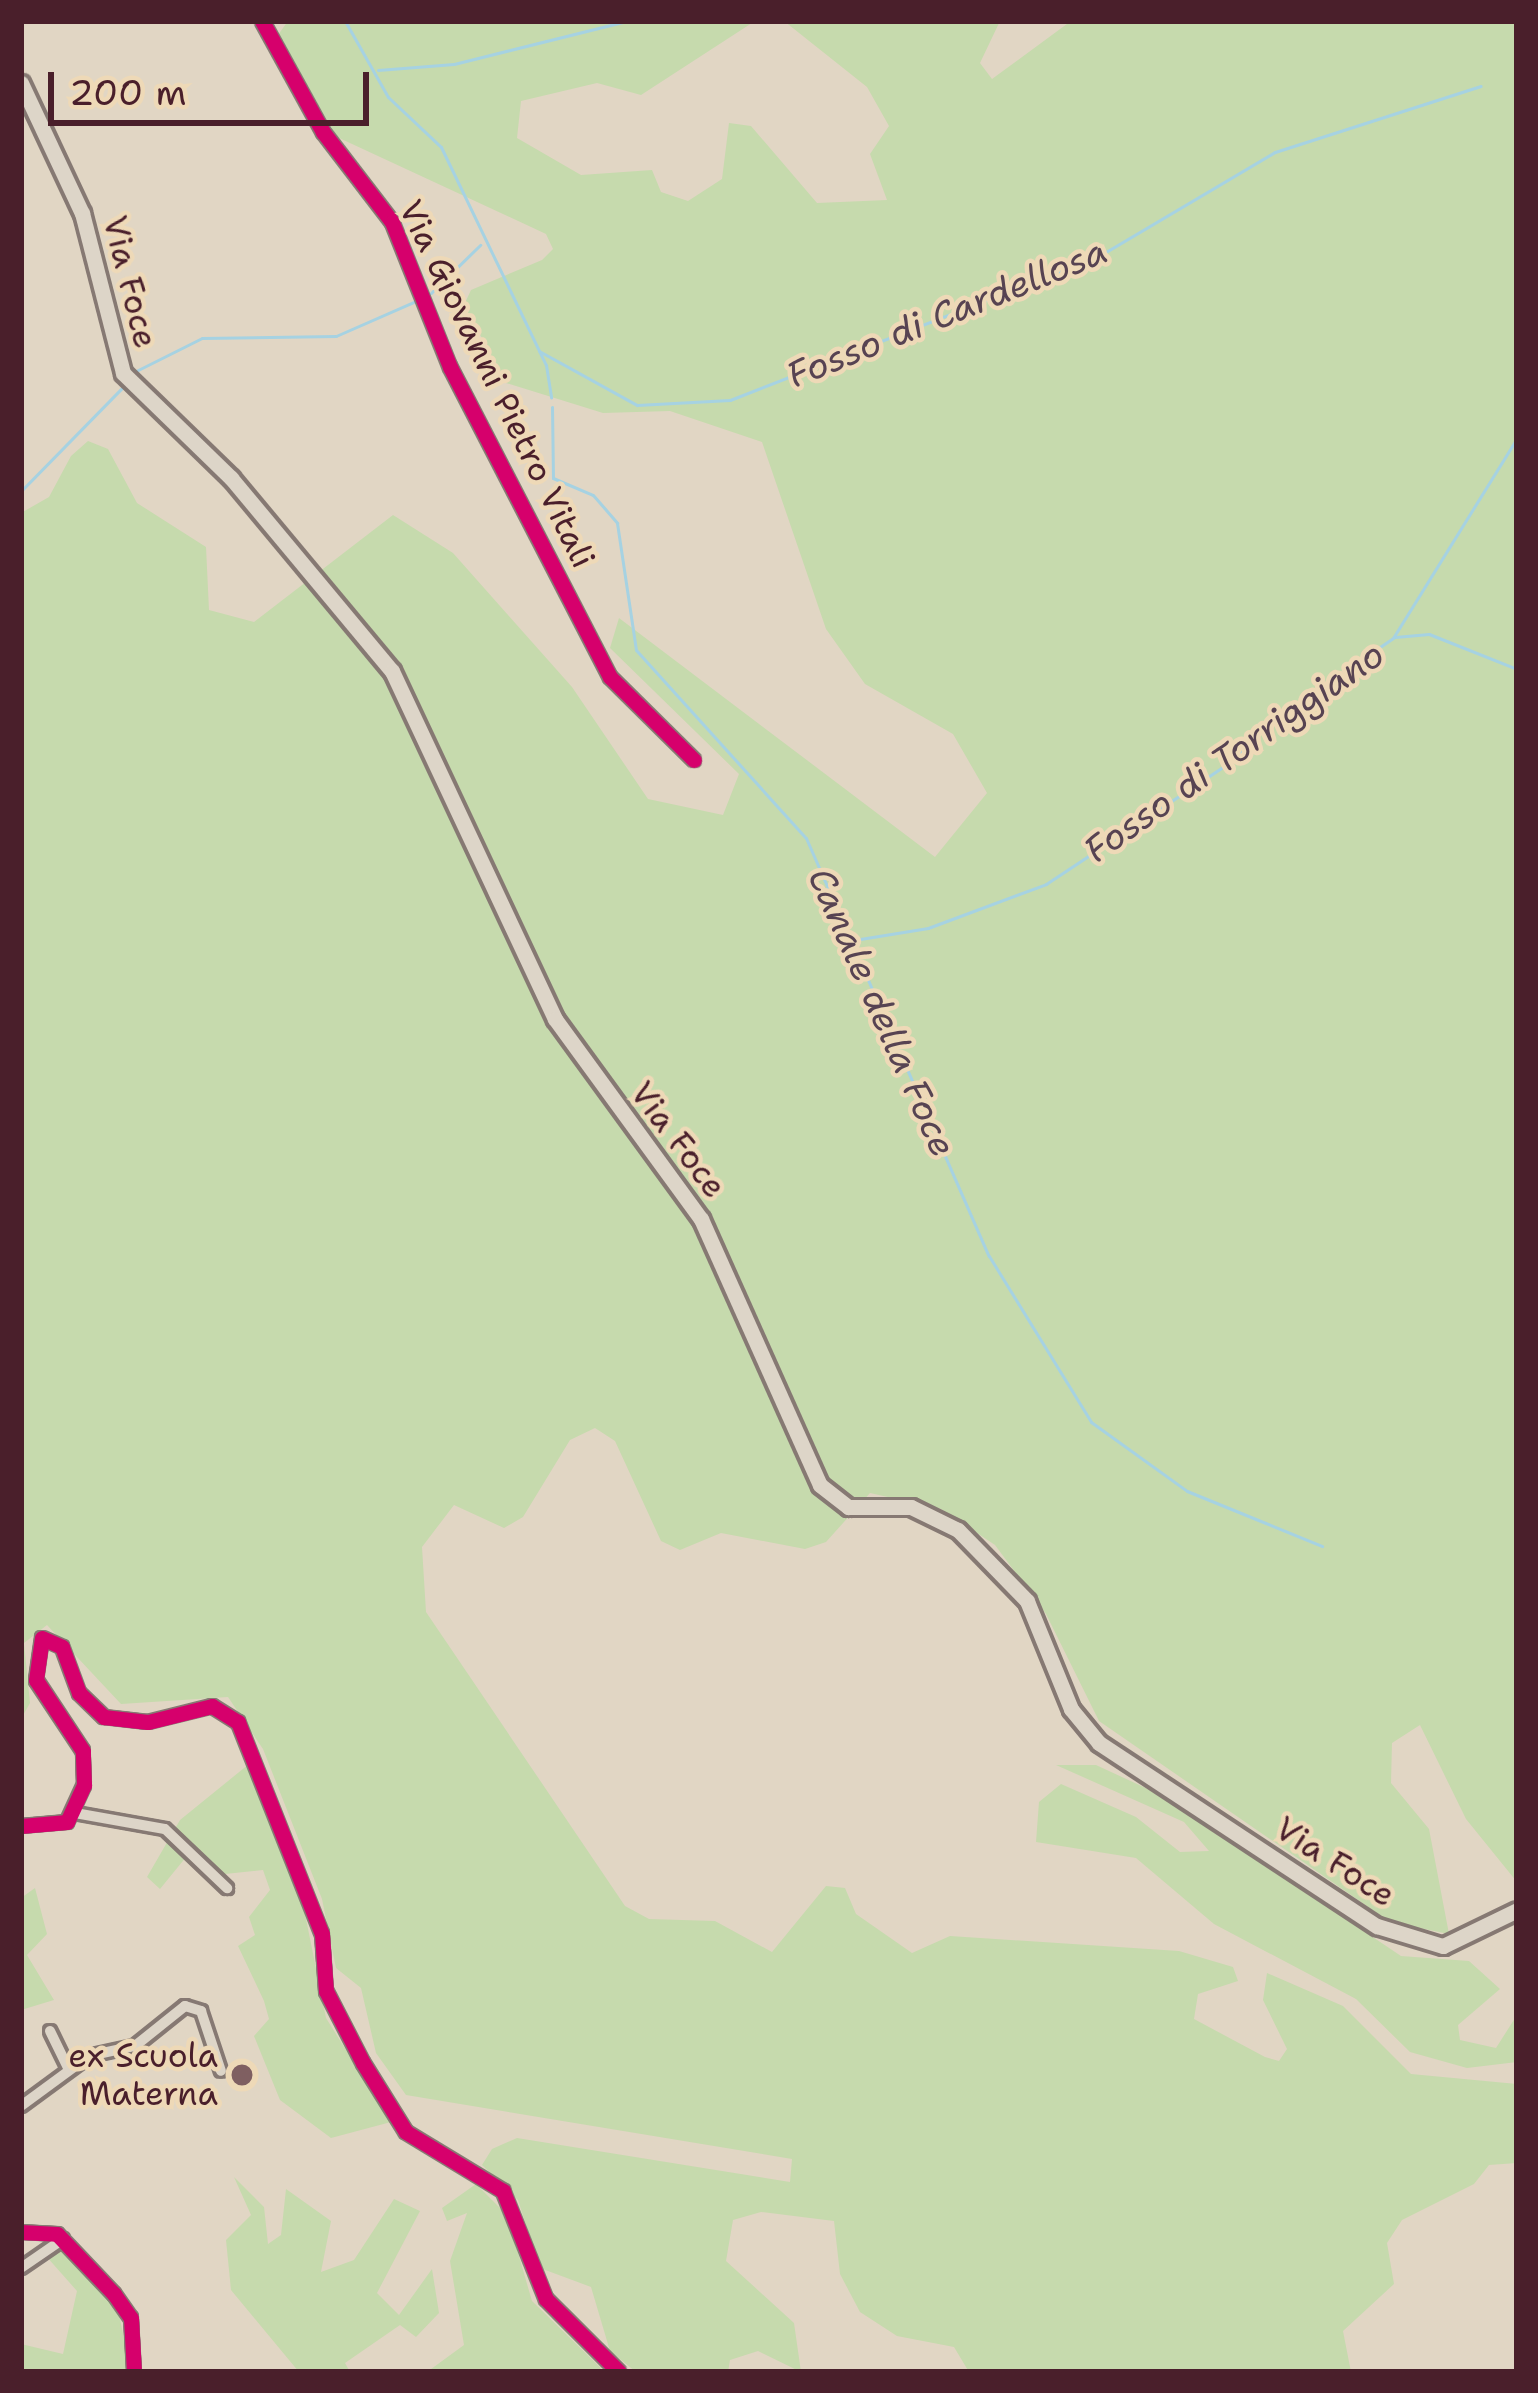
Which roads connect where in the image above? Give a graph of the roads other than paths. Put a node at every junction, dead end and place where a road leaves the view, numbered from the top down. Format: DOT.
graph roads {
  1 [pos="262,21"];
  2 [pos="21,83"];
  3 [pos="694,760"];
  4 [pos="75,1813"];
  5 [pos="21,1826"];
  6 [pos="226,1888"];
  7 [pos="1517,1910"];
  8 [pos="50,2030"];
  9 [pos="69,2070"];
  10 [pos="221,2071"];
  11 [pos="21,2106"];
  12 [pos="21,2232"];
  13 [pos="63,2239"];
  14 [pos="21,2268"];
  15 [pos="134,2372"];
  16 [pos="619,2372"];
  1 -- 3 [label="street, Via Giovanni Pietro Vitali"];
  2 -- 7 [label="main road, Via Foce"];
  4 -- 5 [label="street"];
  4 -- 6 [label="street"];
  4 -- 16 [label="street"];
  8 -- 9 [label="street"];
  9 -- 10 [label="street"];
  9 -- 11 [label="street"];
  12 -- 13 [label="street"];
  13 -- 14 [label="street"];
  13 -- 15 [label="street"];
}
